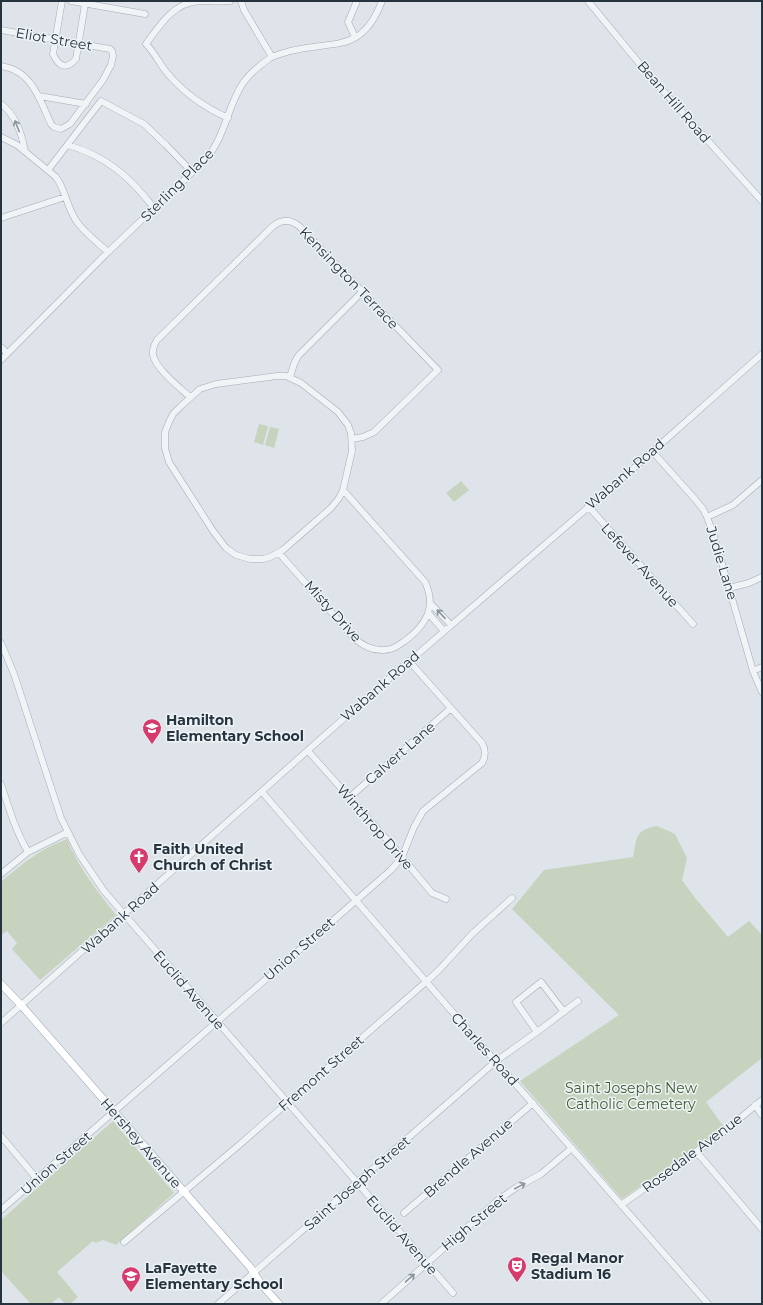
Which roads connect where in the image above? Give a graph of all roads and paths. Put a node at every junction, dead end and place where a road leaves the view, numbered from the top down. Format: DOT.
graph roads {
  1 [pos="62,1"];
  2 [pos="71,1"];
  3 [pos="115,1"];
  4 [pos="230,1"];
  5 [pos="241,1"];
  6 [pos="357,1"];
  7 [pos="382,1"];
  8 [pos="588,1"];
  9 [pos="85,4"];
  10 [pos="113,9"];
  11 [pos="145,14"];
  12 [pos="1,30"];
  13 [pos="356,37"];
  14 [pos="56,39"];
  15 [pos="79,44"];
  16 [pos="272,57"];
  17 [pos="1,66"];
  18 [pos="39,96"];
  19 [pos="1,104"];
  20 [pos="86,104"];
  21 [pos="228,118"];
  22 [pos="1,137"];
  23 [pos="68,145"];
  24 [pos="25,151"];
  25 [pos="48,170"];
  26 [pos="192,172"];
  27 [pos="65,197"];
  28 [pos="762,201"];
  29 [pos="154,208"];
  30 [pos="1,218"];
  31 [pos="108,252"];
  32 [pos="362,292"];
  33 [pos="1,347"];
  34 [pos="7,353"];
  35 [pos="762,354"];
  36 [pos="1,360"];
  37 [pos="290,377"];
  38 [pos="190,397"];
  39 [pos="352,439"];
  40 [pos="652,451"];
  41 [pos="762,480"];
  42 [pos="343,490"];
  43 [pos="588,506"];
  44 [pos="707,517"];
  45 [pos="279,552"];
  46 [pos="762,577"];
  47 [pos="729,588"];
  48 [pos="430,603"];
  49 [pos="429,614"];
  50 [pos="693,624"];
  51 [pos="451,625"];
  52 [pos="444,631"];
  53 [pos="1,643"];
  54 [pos="409,661"];
  55 [pos="762,667"];
  56 [pos="753,671"];
  57 [pos="762,692"];
  58 [pos="451,708"];
  59 [pos="308,751"];
  60 [pos="1,784"];
  61 [pos="262,792"];
  62 [pos="350,797"];
  63 [pos="68,832"];
  64 [pos="28,852"];
  65 [pos="402,858"];
  66 [pos="1,874"];
  67 [pos="512,898"];
  68 [pos="446,899"];
  69 [pos="356,900"];
  70 [pos="123,915"];
  71 [pos="427,981"];
  72 [pos="1,984"];
  73 [pos="578,1001"];
  74 [pos="21,1005"];
  75 [pos="564,1012"];
  76 [pos="216,1022"];
  77 [pos="1,1023"];
  78 [pos="537,1032"];
  79 [pos="496,1061"];
  80 [pos="762,1100"];
  81 [pos="287,1102"];
  82 [pos="533,1103"];
  83 [pos="755,1105"];
  84 [pos="114,1112"];
  85 [pos="762,1115"];
  86 [pos="1,1136"];
  87 [pos="572,1148"];
  88 [pos="695,1153"];
  89 [pos="37,1179"];
  90 [pos="357,1183"];
  91 [pos="184,1192"];
  92 [pos="621,1206"];
  93 [pos="1,1210"];
  94 [pos="404,1213"];
  95 [pos="762,1229"];
  96 [pos="124,1242"];
  97 [pos="427,1263"];
  98 [pos="254,1273"];
  99 [pos="453,1293"];
  100 [pos="218,1304"];
  101 [pos="279,1304"];
  102 [pos="381,1304"];
  103 [pos="708,1304"];
  1 -- 14 [label="street"];
  2 -- 9 [label="street"];
  3 -- 10 [label="street"];
  4 -- 21 [label="street"];
  5 -- 16 [label="street"];
  6 -- 13 [label="street"];
  7 -- 13 [label="street, Sterling Place"];
  8 -- 28 [label="street, Bean Hill Road"];
  9 -- 10 [label="street"];
  9 -- 15 [label="street"];
  10 -- 11 [label="street"];
  12 -- 14 [label="street, Eliot Street"];
  13 -- 16 [label="street, Sterling Place"];
  14 -- 15 [label="street, Eliot Street"];
  14 -- 15 [label="street"];
  15 -- 20 [label="street, Eliot Street"];
  16 -- 21 [label="street, Sterling Place"];
  17 -- 18 [label="street"];
  18 -- 20 [label="street"];
  18 -- 20 [label="street"];
  24 -- 19 [label="street, one-way"];
  21 -- 26 [label="street, Sterling Place"];
  22 -- 24 [label="street"];
  23 -- 25 [label="street"];
  23 -- 26 [label="street"];
  23 -- 29 [label="street"];
  24 -- 25 [label="street"];
  25 -- 27 [label="street"];
  26 -- 29 [label="street, Sterling Place"];
  27 -- 30 [label="street"];
  27 -- 31 [label="street"];
  29 -- 31 [label="street, Sterling Place"];
  31 -- 34 [label="street, Sterling Place"];
  32 -- 37 [label="street"];
  32 -- 38 [label="street, Kensington Terrace"];
  32 -- 39 [label="street, Kensington Terrace"];
  33 -- 34 [label="street"];
  34 -- 36 [label="street, Sterling Place"];
  35 -- 40 [label="street, Wabank Road"];
  37 -- 38 [label="street"];
  37 -- 39 [label="street"];
  38 -- 45 [label="street"];
  39 -- 42 [label="street"];
  40 -- 43 [label="street, Wabank Road"];
  40 -- 44 [label="street, Judie Lane"];
  41 -- 44 [label="street"];
  42 -- 45 [label="street"];
  42 -- 48 [label="street"];
  43 -- 50 [label="street, Lefever Avenue"];
  43 -- 51 [label="street, Wabank Road"];
  44 -- 47 [label="street, Judie Lane"];
  45 -- 49 [label="street, Misty Drive"];
  46 -- 47 [label="street"];
  47 -- 56 [label="street, Judie Lane"];
  48 -- 49 [label="street"];
  51 -- 48 [label="street, one-way"];
  49 -- 52 [label="street"];
  51 -- 52 [label="street, Wabank Road"];
  52 -- 54 [label="street, Wabank Road"];
  53 -- 63 [label="street, Euclid Avenue"];
  54 -- 58 [label="street, Union Street"];
  54 -- 59 [label="street, Wabank Road"];
  55 -- 56 [label="street"];
  56 -- 57 [label="street, Judie Lane"];
  58 -- 62 [label="street, Calvert Lane"];
  58 -- 65 [label="street, Union Street"];
  59 -- 61 [label="street, Wabank Road"];
  59 -- 62 [label="street, Winthrop Drive"];
  60 -- 64 [label="street"];
  61 -- 69 [label="street, Charles Road"];
  61 -- 70 [label="street, Wabank Road"];
  62 -- 65 [label="street, Winthrop Drive"];
  63 -- 64 [label="street"];
  63 -- 70 [label="street, Euclid Avenue"];
  64 -- 66 [label="street"];
  65 -- 68 [label="street, Winthrop Drive"];
  65 -- 69 [label="street, Union Street"];
  67 -- 71 [label="street, Fremont Street"];
  69 -- 71 [label="street, Charles Road"];
  69 -- 76 [label="street, Union Street"];
  70 -- 74 [label="street, Wabank Road"];
  70 -- 76 [label="street, Euclid Avenue"];
  71 -- 79 [label="street, Charles Road"];
  71 -- 81 [label="street, Fremont Street"];
  72 -- 74 [label="main road, Hershey Avenue"];
  73 -- 75 [label="street, Saint Joseph Street"];
  74 -- 77 [label="street, Wabank Road"];
  74 -- 84 [label="main road, Hershey Avenue"];
  75 -- 78 [label="street, Saint Joseph Street"];
  75 -- 78 [label="street"];
  76 -- 81 [label="street, Euclid Avenue"];
  76 -- 84 [label="street, Union Street"];
  78 -- 79 [label="street, Saint Joseph Street"];
  79 -- 82 [label="street, Charles Road"];
  79 -- 90 [label="street, Saint Joseph Street"];
  80 -- 83 [label="street, Rosedale Avenue"];
  81 -- 90 [label="street, Euclid Avenue"];
  81 -- 91 [label="street, Fremont Street"];
  82 -- 87 [label="street, Charles Road"];
  82 -- 94 [label="street, Brendle Avenue"];
  83 -- 85 [label="street"];
  83 -- 88 [label="street, Rosedale Avenue"];
  84 -- 89 [label="street, Union Street"];
  84 -- 91 [label="main road, Hershey Avenue"];
  86 -- 89 [label="street"];
  87 -- 92 [label="street, Charles Road"];
  97 -- 87 [label="street, High Street, one-way"];
  88 -- 92 [label="street, Rosedale Avenue"];
  88 -- 95 [label="street"];
  89 -- 93 [label="street, Union Street"];
  90 -- 97 [label="street, Euclid Avenue"];
  90 -- 98 [label="street, Saint Joseph Street"];
  91 -- 96 [label="street, Fremont Street"];
  91 -- 98 [label="main road, Hershey Avenue"];
  92 -- 103 [label="street, Charles Road"];
  97 -- 99 [label="street, Euclid Avenue"];
  102 -- 97 [label="street, High Street, one-way"];
  98 -- 100 [label="street, Saint Joseph Street"];
  98 -- 101 [label="main road, Hershey Avenue"];
}
